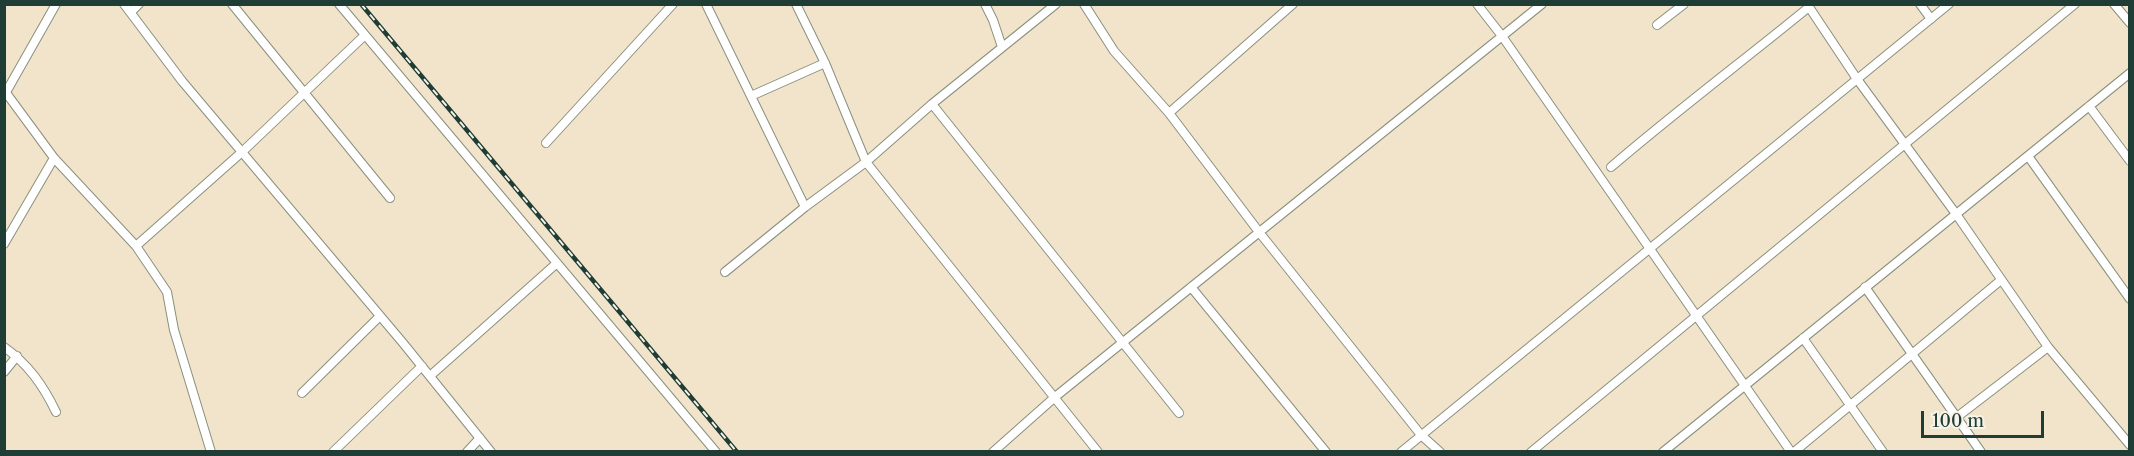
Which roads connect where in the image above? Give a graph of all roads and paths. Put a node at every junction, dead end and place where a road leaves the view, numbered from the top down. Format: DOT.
graph roads {
  1 [pos="57,4"];
  2 [pos="124,4"];
  3 [pos="139,4"];
  4 [pos="232,4"];
  5 [pos="339,4"];
  6 [pos="673,4"];
  7 [pos="706,4"];
  8 [pos="796,4"];
  9 [pos="985,4"];
  10 [pos="1056,4"];
  11 [pos="1084,4"];
  12 [pos="1293,4"];
  13 [pos="1477,4"];
  14 [pos="1542,4"];
  15 [pos="1684,4"];
  16 [pos="1920,4"];
  17 [pos="1949,4"];
  18 [pos="2075,4"];
  19 [pos="2114,4"];
  20 [pos="1808,6"];
  21 [pos="131,12"];
  22 [pos="1930,20"];
  23 [pos="2130,23"];
  24 [pos="1657,25"];
  25 [pos="365,35"];
  26 [pos="1502,36"];
  27 [pos="1002,48"];
  28 [pos="825,63"];
  29 [pos="2130,73"];
  30 [pos="1857,79"];
  31 [pos="5,93"];
  32 [pos="304,93"];
  33 [pos="751,96"];
  34 [pos="932,104"];
  35 [pos="2089,106"];
  36 [pos="1169,112"];
  37 [pos="546,143"];
  38 [pos="1905,144"];
  39 [pos="242,152"];
  40 [pos="2028,156"];
  41 [pos="54,158"];
  42 [pos="2130,161"];
  43 [pos="866,162"];
  44 [pos="1611,168"];
  45 [pos="390,198"];
  46 [pos="805,207"];
  47 [pos="1956,214"];
  48 [pos="1259,232"];
  49 [pos="4,243"];
  50 [pos="136,246"];
  51 [pos="1649,249"];
  52 [pos="557,263"];
  53 [pos="725,272"];
  54 [pos="2001,280"];
  55 [pos="1191,287"];
  56 [pos="1865,287"];
  57 [pos="2130,299"];
  58 [pos="380,316"];
  59 [pos="1696,316"];
  60 [pos="1803,338"];
  61 [pos="1122,343"];
  62 [pos="4,347"];
  63 [pos="2048,347"];
  64 [pos="1912,354"];
  65 [pos="17,356"];
  66 [pos="422,366"];
  67 [pos="4,372"];
  68 [pos="430,376"];
  69 [pos="1745,385"];
  70 [pos="302,393"];
  71 [pos="1054,397"];
  72 [pos="1850,405"];
  73 [pos="56,412"];
  74 [pos="1179,413"];
  75 [pos="1957,417"];
  76 [pos="1421,435"];
  77 [pos="480,438"];
  78 [pos="2129,448"];
  79 [pos="211,452"];
  80 [pos="333,452"];
  81 [pos="467,452"];
  82 [pos="491,452"];
  83 [pos="716,452"];
  84 [pos="993,452"];
  85 [pos="1098,452"];
  86 [pos="1326,452"];
  87 [pos="1401,452"];
  88 [pos="1440,452"];
  89 [pos="1531,452"];
  90 [pos="1663,452"];
  91 [pos="1792,452"];
  92 [pos="1883,452"];
  93 [pos="1981,452"];
  1 -- 31 [label="street"];
  2 -- 21 [label="street"];
  3 -- 21 [label="street"];
  4 -- 32 [label="street"];
  5 -- 25 [label="street"];
  6 -- 37 [label="street"];
  7 -- 33 [label="street"];
  8 -- 28 [label="street"];
  9 -- 27 [label="street"];
  10 -- 27 [label="street"];
  11 -- 36 [label="street"];
  12 -- 36 [label="street"];
  13 -- 26 [label="street"];
  14 -- 26 [label="street"];
  15 -- 24 [label="street"];
  16 -- 22 [label="street"];
  17 -- 22 [label="street"];
  18 -- 38 [label="street"];
  19 -- 23 [label="street"];
  20 -- 30 [label="street"];
  20 -- 44 [label="street"];
  21 -- 39 [label="street"];
  22 -- 30 [label="street"];
  25 -- 32 [label="street"];
  25 -- 52 [label="street"];
  26 -- 48 [label="street"];
  26 -- 51 [label="street"];
  27 -- 34 [label="street"];
  28 -- 33 [label="street"];
  28 -- 43 [label="street"];
  29 -- 35 [label="street"];
  30 -- 38 [label="street"];
  30 -- 51 [label="street"];
  31 -- 41 [label="street"];
  32 -- 39 [label="street"];
  32 -- 45 [label="street"];
  33 -- 46 [label="street"];
  34 -- 43 [label="street"];
  34 -- 61 [label="street"];
  35 -- 40 [label="street"];
  35 -- 42 [label="street"];
  36 -- 48 [label="street"];
  38 -- 47 [label="street"];
  38 -- 59 [label="street"];
  39 -- 50 [label="street"];
  39 -- 58 [label="street"];
  40 -- 47 [label="street"];
  40 -- 57 [label="street"];
  41 -- 49 [label="street"];
  41 -- 50 [label="street"];
  43 -- 46 [label="street"];
  43 -- 71 [label="street"];
  46 -- 53 [label="street"];
  47 -- 54 [label="street"];
  47 -- 56 [label="street"];
  48 -- 55 [label="street"];
  48 -- 76 [label="street"];
  50 -- 79 [label="street"];
  51 -- 59 [label="street"];
  51 -- 76 [label="street"];
  52 -- 68 [label="street"];
  52 -- 83 [label="street"];
  54 -- 63 [label="street"];
  54 -- 64 [label="street"];
  55 -- 61 [label="street"];
  55 -- 86 [label="street"];
  56 -- 60 [label="street"];
  56 -- 64 [label="street"];
  58 -- 66 [label="street"];
  58 -- 70 [label="street"];
  59 -- 69 [label="street"];
  59 -- 89 [label="street"];
  60 -- 69 [label="street"];
  60 -- 72 [label="street"];
  61 -- 71 [label="street"];
  61 -- 74 [label="street"];
  62 -- 65 [label="street"];
  63 -- 75 [label="street"];
  63 -- 78 [label="street"];
  64 -- 72 [label="street"];
  64 -- 75 [label="street"];
  65 -- 67 [label="street"];
  65 -- 73 [label="street"];
  66 -- 68 [label="street"];
  66 -- 80 [label="street"];
  68 -- 77 [label="street"];
  69 -- 90 [label="street"];
  69 -- 91 [label="street"];
  71 -- 84 [label="street"];
  71 -- 85 [label="street"];
  72 -- 91 [label="street"];
  72 -- 92 [label="street"];
  75 -- 93 [label="street"];
  76 -- 87 [label="street"];
  76 -- 88 [label="street"];
  77 -- 81 [label="street"];
  77 -- 82 [label="street"];
}
